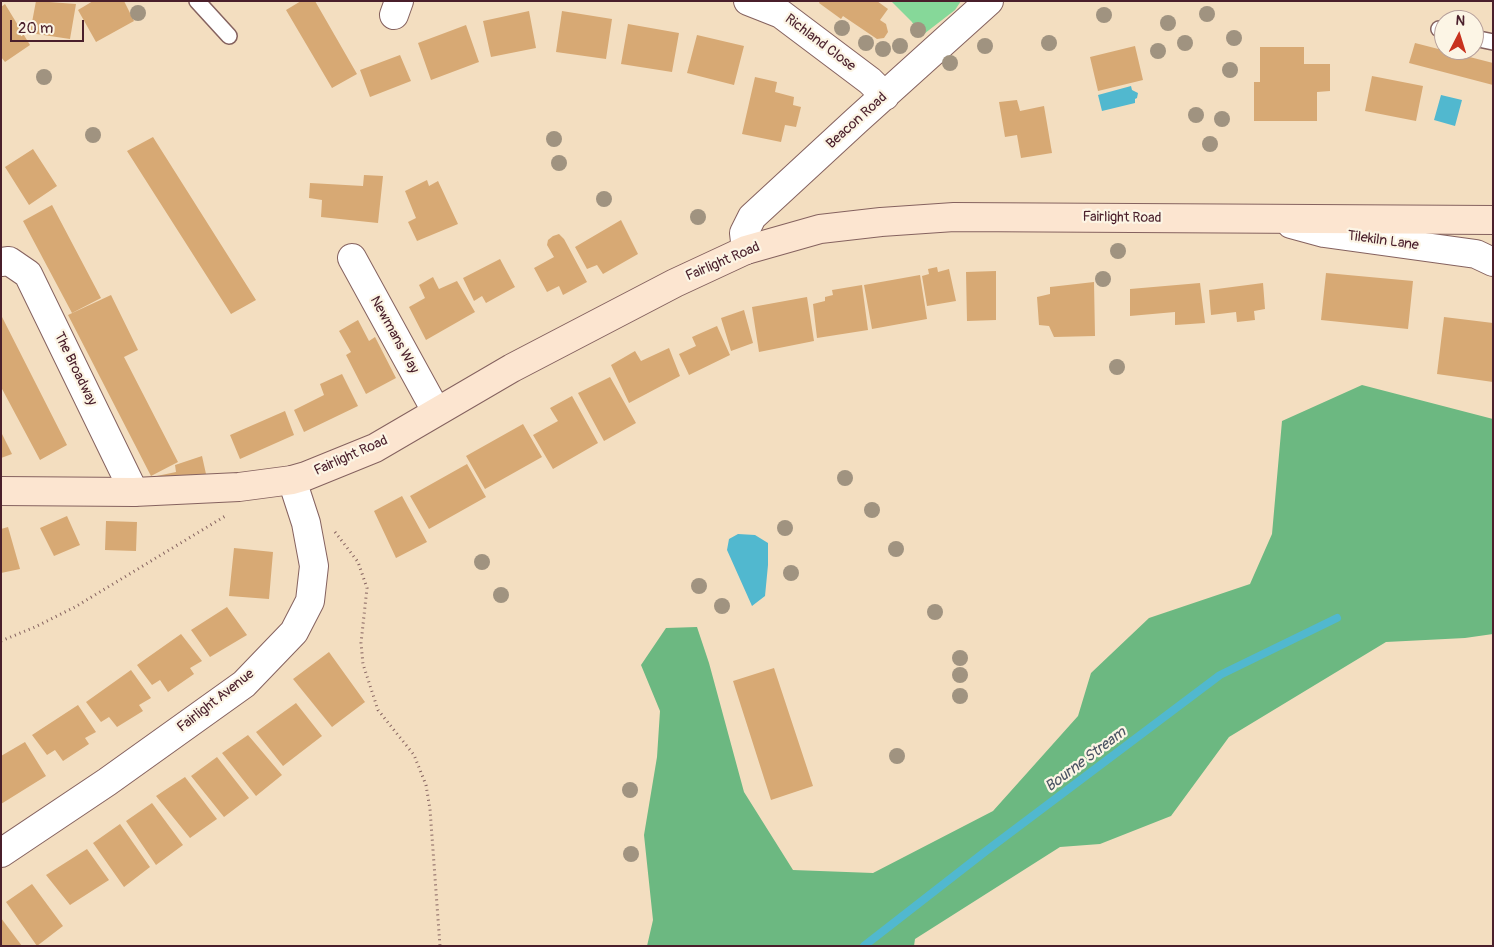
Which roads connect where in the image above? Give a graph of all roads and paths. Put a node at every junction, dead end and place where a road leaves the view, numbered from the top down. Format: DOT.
graph roads {
  1 [pos="197,1"];
  2 [pos="748,1"];
  3 [pos="989,1"];
  4 [pos="229,36"];
  5 [pos="885,96"];
  6 [pos="1272,219"];
  7 [pos="1493,220"];
  8 [pos="746,250"];
  9 [pos="352,258"];
  10 [pos="1,262"];
  11 [pos="1493,262"];
  12 [pos="436,412"];
  13 [pos="292,480"];
  14 [pos="239,487"];
  15 [pos="1,492"];
  16 [pos="134,492"];
  17 [pos="329,525"];
  18 [pos="1,641"];
  19 [pos="1,853"];
  20 [pos="440,946"];
  1 -- 4 [label="lane"];
  2 -- 5 [label="street, Richland Close"];
  3 -- 5 [label="street, Beacon Road"];
  5 -- 8 [label="street, Beacon Road"];
  6 -- 7 [label="street, Fairlight Road"];
  6 -- 8 [label="street, Fairlight Road"];
  6 -- 11 [label="street, Tilekiln Lane"];
  8 -- 12 [label="street, Fairlight Road"];
  9 -- 12 [label="street, Newmans Way"];
  10 -- 16 [label="street, The Broadway"];
  12 -- 13 [label="street, Fairlight Road"];
  13 -- 14 [label="street, Fairlight Road"];
  13 -- 19 [label="street, Fairlight Avenue"];
  14 -- 16 [label="street, Fairlight Road"];
  14 -- 18 [label="path"];
  15 -- 16 [label="street, Fairlight Road"];
  17 -- 20 [label="path"];
}
